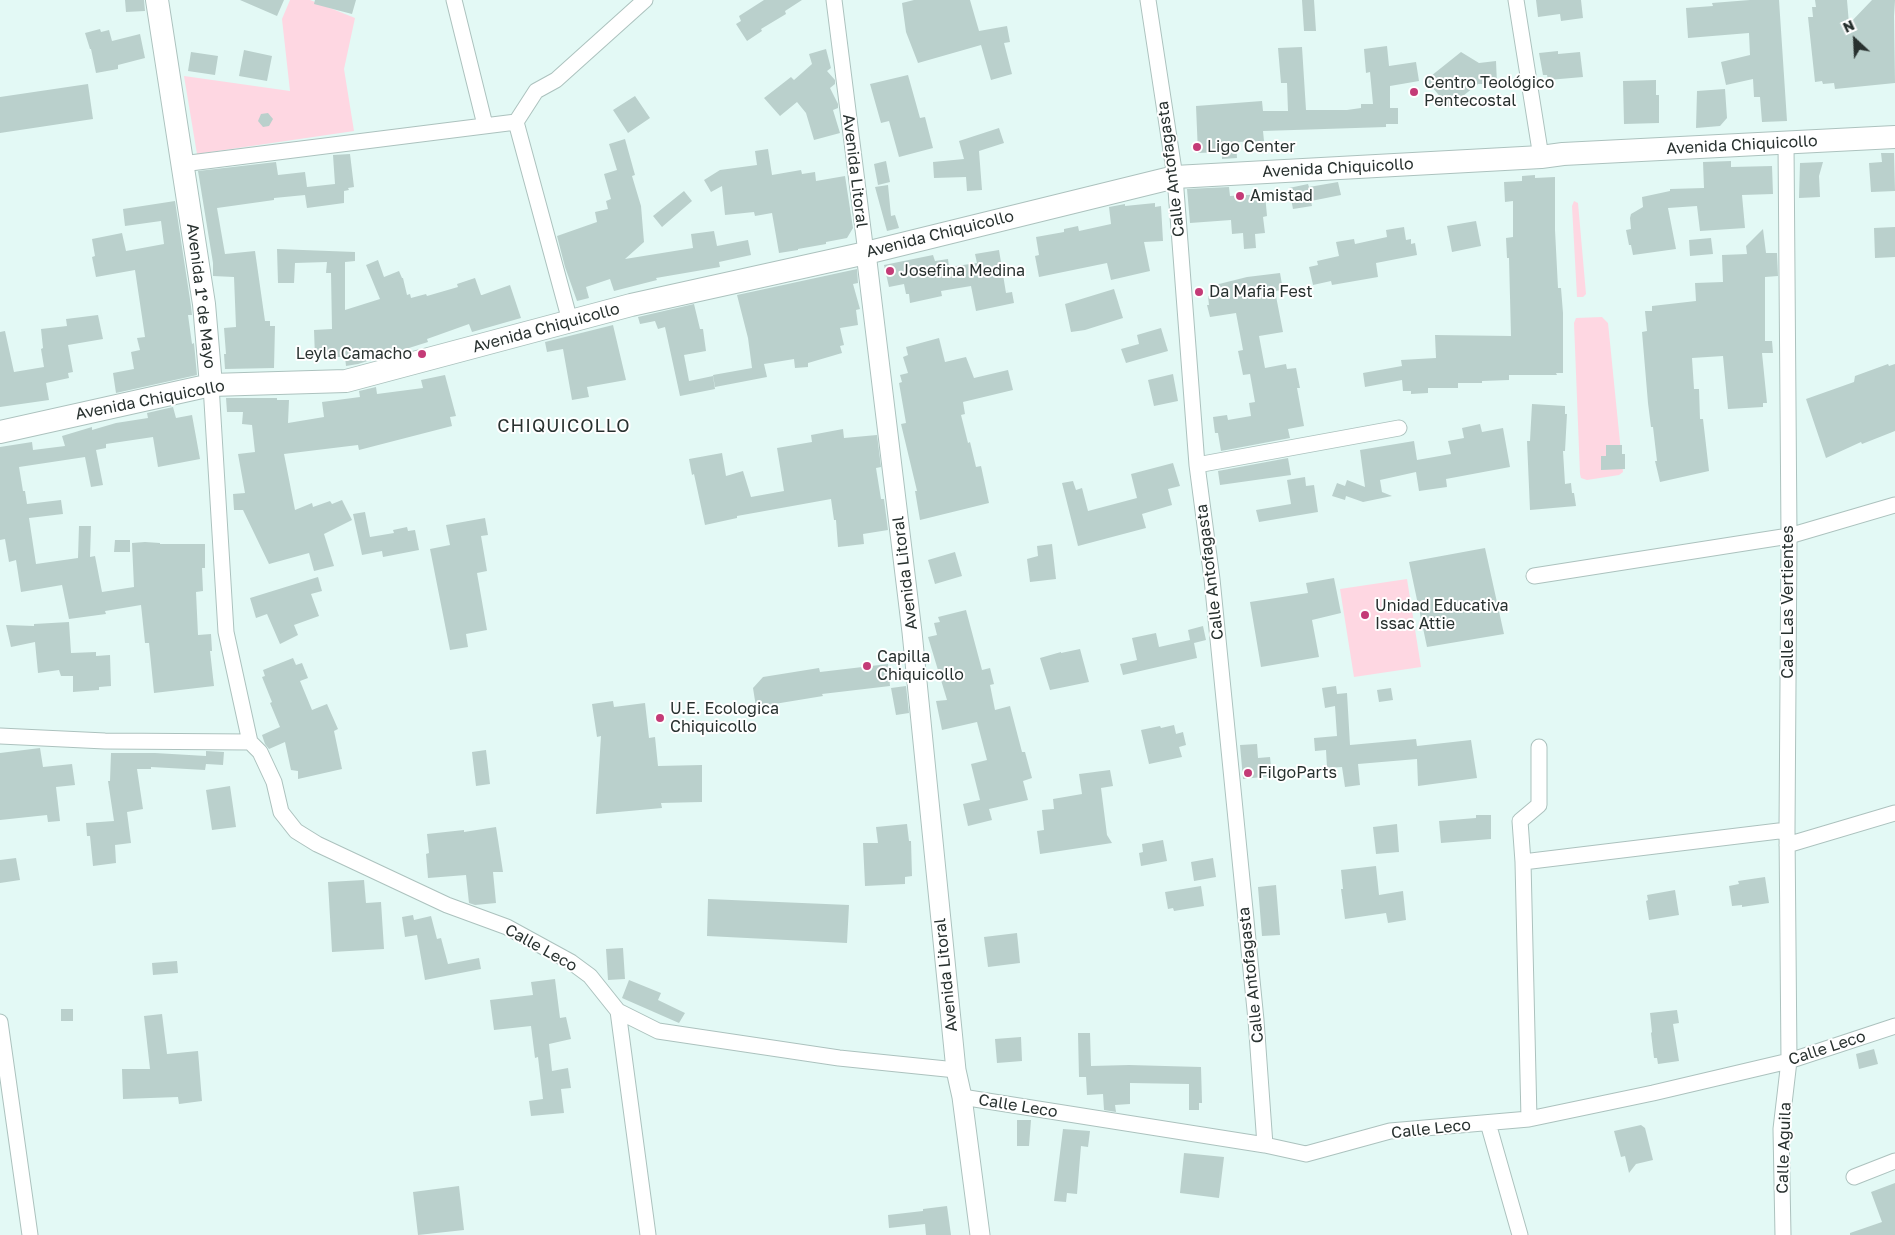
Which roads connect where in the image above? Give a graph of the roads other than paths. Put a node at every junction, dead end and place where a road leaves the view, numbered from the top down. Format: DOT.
graph roads {
  1 [pos="157,0"];
  2 [pos="454,0"];
  3 [pos="645,0"];
  4 [pos="834,0"];
  5 [pos="1148,0"];
  6 [pos="1516,0"];
  7 [pos="516,122"];
  8 [pos="485,125"];
  9 [pos="1895,137"];
  10 [pos="1786,143"];
  11 [pos="1541,156"];
  12 [pos="182,164"];
  13 [pos="1175,177"];
  14 [pos="866,253"];
  15 [pos="570,321"];
  16 [pos="212,385"];
  17 [pos="1399,428"];
  18 [pos="0,432"];
  19 [pos="1197,465"];
  20 [pos="1895,505"];
  21 [pos="1789,536"];
  22 [pos="1534,576"];
  23 [pos="0,736"];
  24 [pos="250,742"];
  25 [pos="1539,747"];
  26 [pos="1895,813"];
  27 [pos="1787,830"];
  28 [pos="1787,845"];
  29 [pos="1523,862"];
  30 [pos="618,1011"];
  31 [pos="0,1022"];
  32 [pos="1895,1026"];
  33 [pos="1789,1061"];
  34 [pos="956,1070"];
  35 [pos="962,1097"];
  36 [pos="1529,1119"];
  37 [pos="1488,1123"];
  38 [pos="1265,1145"];
  39 [pos="1895,1162"];
  40 [pos="1854,1176"];
  41 [pos="30,1235"];
  42 [pos="648,1235"];
  43 [pos="980,1235"];
  44 [pos="1520,1235"];
  45 [pos="1783,1235"];
  1 -- 12 [label="main road, Avenida 1º de Mayo"];
  2 -- 8 [label="street"];
  3 -- 7 [label="street"];
  4 -- 14 [label="street, Avenida Litoral"];
  5 -- 13 [label="street, Calle Antofagasta"];
  6 -- 11 [label="street"];
  7 -- 8 [label="street"];
  7 -- 15 [label="street"];
  8 -- 12 [label="street"];
  9 -- 10 [label="main road, Avenida Chiquicollo"];
  10 -- 11 [label="main road, Avenida Chiquicollo"];
  10 -- 21 [label="street, Calle Las Vertientes"];
  11 -- 13 [label="main road, Avenida Chiquicollo"];
  12 -- 16 [label="main road, Avenida 1º de Mayo"];
  13 -- 14 [label="main road, Avenida Chiquicollo"];
  13 -- 19 [label="street, Calle Antofagasta"];
  14 -- 15 [label="main road, Avenida Chiquicollo"];
  14 -- 34 [label="street, Avenida Litoral"];
  15 -- 16 [label="main road, Avenida Chiquicollo"];
  16 -- 18 [label="main road, Avenida Chiquicollo"];
  16 -- 24 [label="street, Avenida 1º de Mayo"];
  17 -- 19 [label="street"];
  19 -- 38 [label="street, Calle Antofagasta"];
  20 -- 21 [label="street"];
  21 -- 22 [label="street"];
  21 -- 27 [label="street, Calle Las Vertientes"];
  23 -- 24 [label="street"];
  24 -- 30 [label="street, Calle Leco"];
  25 -- 29 [label="street"];
  26 -- 28 [label="street"];
  27 -- 28 [label="street, Calle Las Vertientes"];
  27 -- 29 [label="street"];
  28 -- 33 [label="street, Calle Las Vertientes"];
  29 -- 36 [label="street"];
  30 -- 34 [label="street, Calle Leco"];
  30 -- 42 [label="street"];
  31 -- 41 [label="street"];
  32 -- 33 [label="street, Calle Leco"];
  33 -- 36 [label="street, Calle Leco"];
  33 -- 45 [label="street, Calle Aguila"];
  34 -- 35 [label="street, Avenida Litoral"];
  35 -- 38 [label="street, Calle Leco"];
  35 -- 43 [label="street, Avenida Litoral"];
  36 -- 37 [label="street, Calle Leco"];
  37 -- 38 [label="street, Calle Leco"];
  37 -- 44 [label="street"];
  39 -- 40 [label="street"];
}
